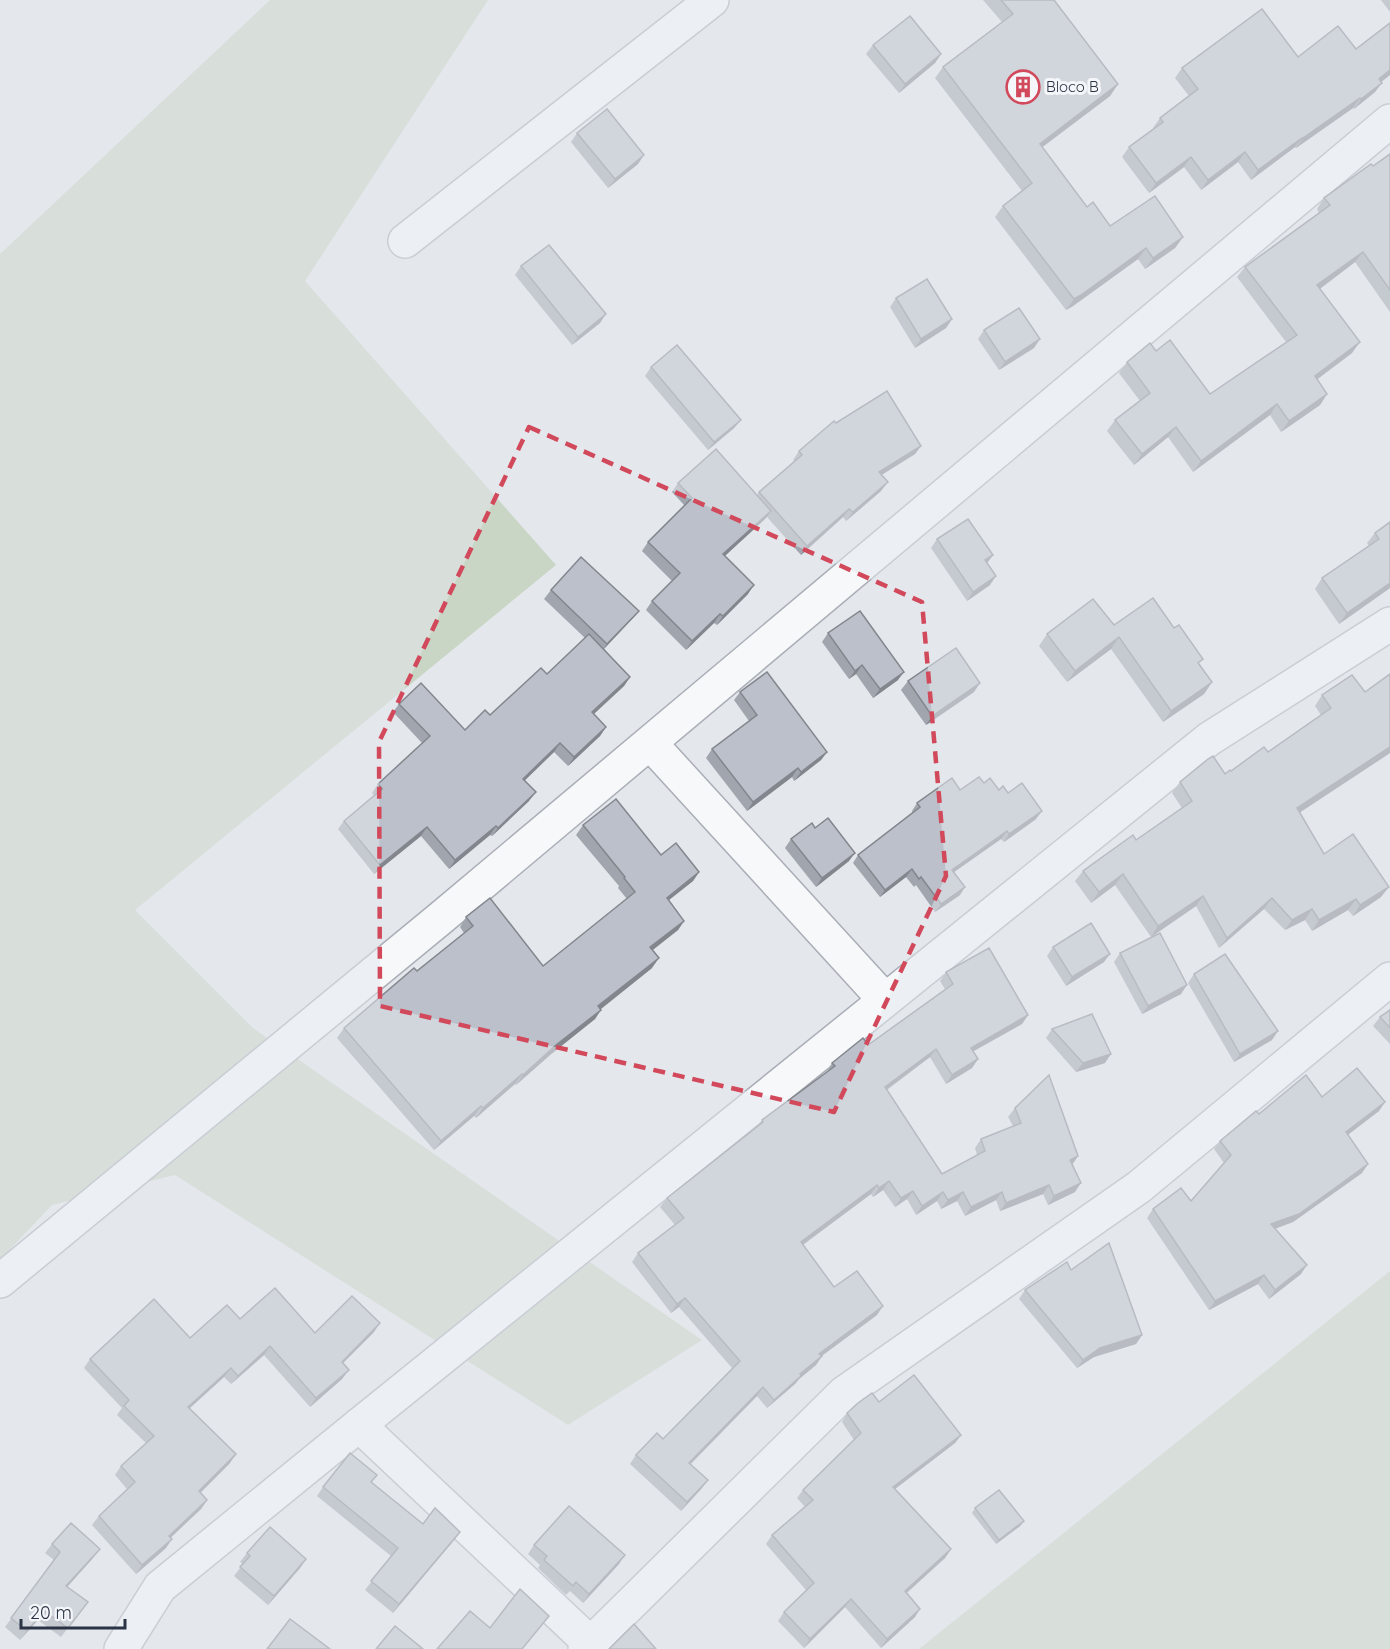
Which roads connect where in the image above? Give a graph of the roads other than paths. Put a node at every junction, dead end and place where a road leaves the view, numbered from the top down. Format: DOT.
graph roads {
  1 [pos="712,0"];
  2 [pos="1390,121"];
  3 [pos="405,241"];
  4 [pos="1390,624"];
  5 [pos="650,743"];
  6 [pos="1390,979"];
  7 [pos="885,1000"];
  8 [pos="0,1281"];
  9 [pos="359,1425"];
  10 [pos="588,1647"];
  11 [pos="121,1649"];
  1 -- 3 [label="street"];
  2 -- 5 [label="street"];
  4 -- 7 [label="street"];
  5 -- 7 [label="street"];
  5 -- 8 [label="street"];
  6 -- 10 [label="street"];
  7 -- 9 [label="street"];
  9 -- 10 [label="street"];
  9 -- 11 [label="street"];
}
